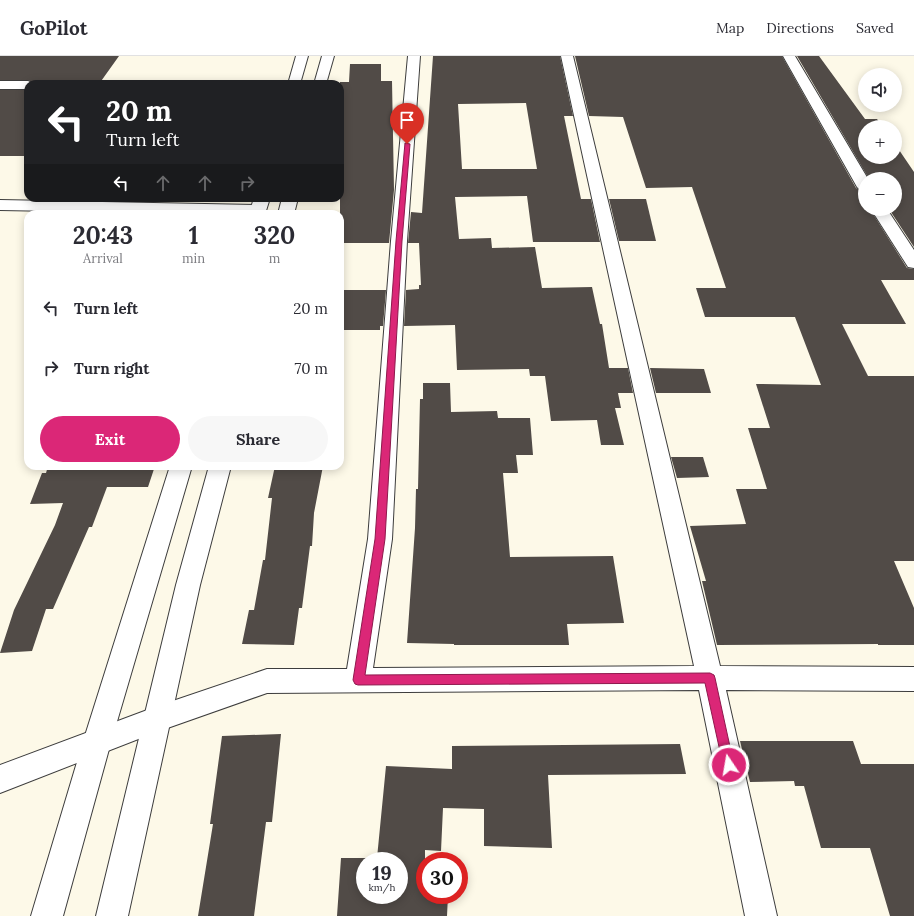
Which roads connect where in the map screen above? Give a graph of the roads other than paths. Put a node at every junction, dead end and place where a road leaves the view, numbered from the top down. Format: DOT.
graph roads {
  1 [pos="302,56"];
  2 [pos="328,56"];
  3 [pos="414,56"];
  4 [pos="567,56"];
  5 [pos="789,56"];
  6 [pos="295,80"];
  7 [pos="321,80"];
  8 [pos="0,85"];
  9 [pos="24,85"];
  10 [pos="858,175"];
  11 [pos="0,205"];
  12 [pos="259,207"];
  13 [pos="884,216"];
  14 [pos="914,263"];
  15 [pos="180,470"];
  16 [pos="219,470"];
  17 [pos="710,678"];
  18 [pos="914,679"];
  19 [pos="358,680"];
  20 [pos="158,719"];
  21 [pos="97,742"];
  22 [pos="0,779"];
  23 [pos="47,916"];
  24 [pos="112,916"];
  25 [pos="761,916"];
  1 -- 6 [label="street"];
  2 -- 7 [label="street"];
  3 -- 19 [label="street"];
  4 -- 17 [label="street"];
  5 -- 10 [label="street"];
  8 -- 9 [label="street"];
  11 -- 12 [label="street"];
  13 -- 14 [label="street"];
  15 -- 21 [label="street"];
  16 -- 20 [label="street"];
  17 -- 18 [label="street"];
  17 -- 19 [label="street"];
  17 -- 25 [label="street"];
  19 -- 20 [label="street"];
  20 -- 21 [label="street"];
  20 -- 24 [label="street"];
  21 -- 22 [label="street"];
  21 -- 23 [label="street"];
}
